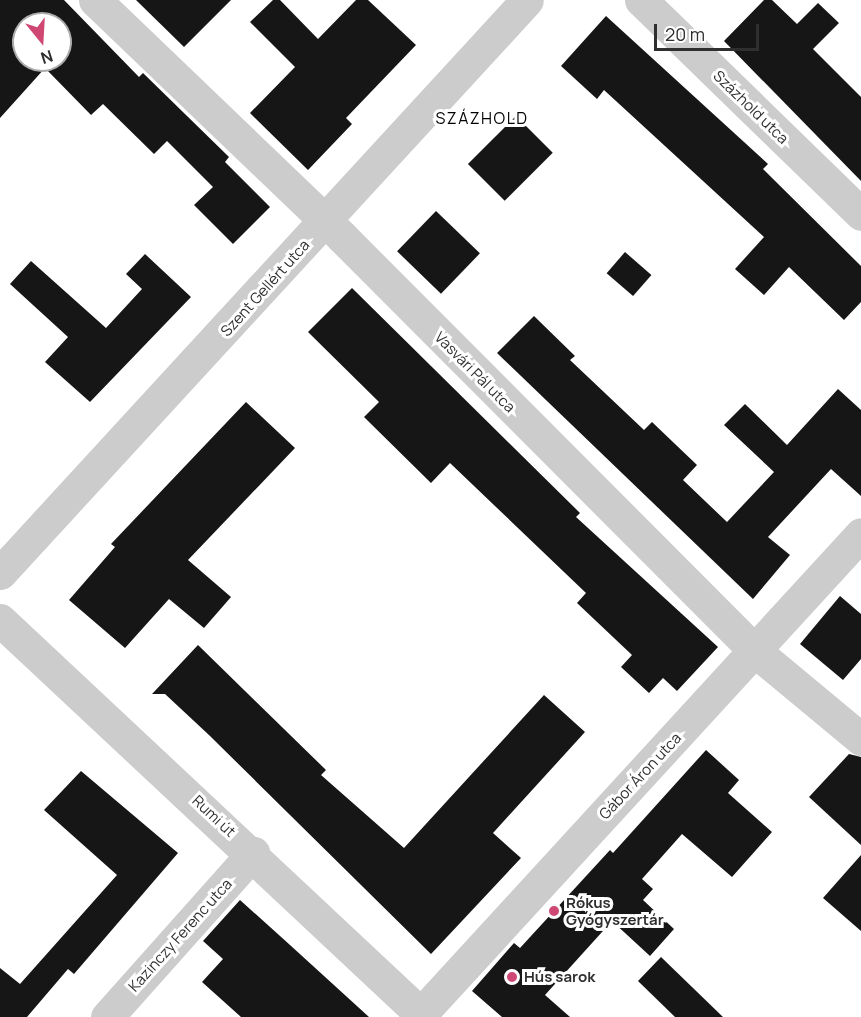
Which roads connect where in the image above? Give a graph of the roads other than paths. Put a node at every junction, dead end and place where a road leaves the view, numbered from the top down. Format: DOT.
graph roads {
  1 [pos="95,0"];
  2 [pos="526,0"];
  3 [pos="641,0"];
  4 [pos="861,214"];
  5 [pos="324,220"];
  6 [pos="861,534"];
  7 [pos="0,573"];
  8 [pos="0,620"];
  9 [pos="755,651"];
  10 [pos="861,739"];
  11 [pos="254,853"];
  12 [pos="421,1016"];
  13 [pos="107,1017"];
  1 -- 5 [label="street, Vasvári Pál utca"];
  2 -- 5 [label="street, Szent Gellért utca"];
  3 -- 4 [label="street, Százhold utca"];
  5 -- 7 [label="street, Szent Gellért utca"];
  5 -- 9 [label="street, Vasvári Pál utca"];
  6 -- 9 [label="street, Gábor Áron utca"];
  8 -- 11 [label="street, Rumi út"];
  9 -- 10 [label="street, Vasvári Pál utca"];
  9 -- 12 [label="street, Gábor Áron utca"];
  11 -- 12 [label="street, Rumi út"];
  11 -- 13 [label="street, Kazinczy Ferenc utca"];
}
